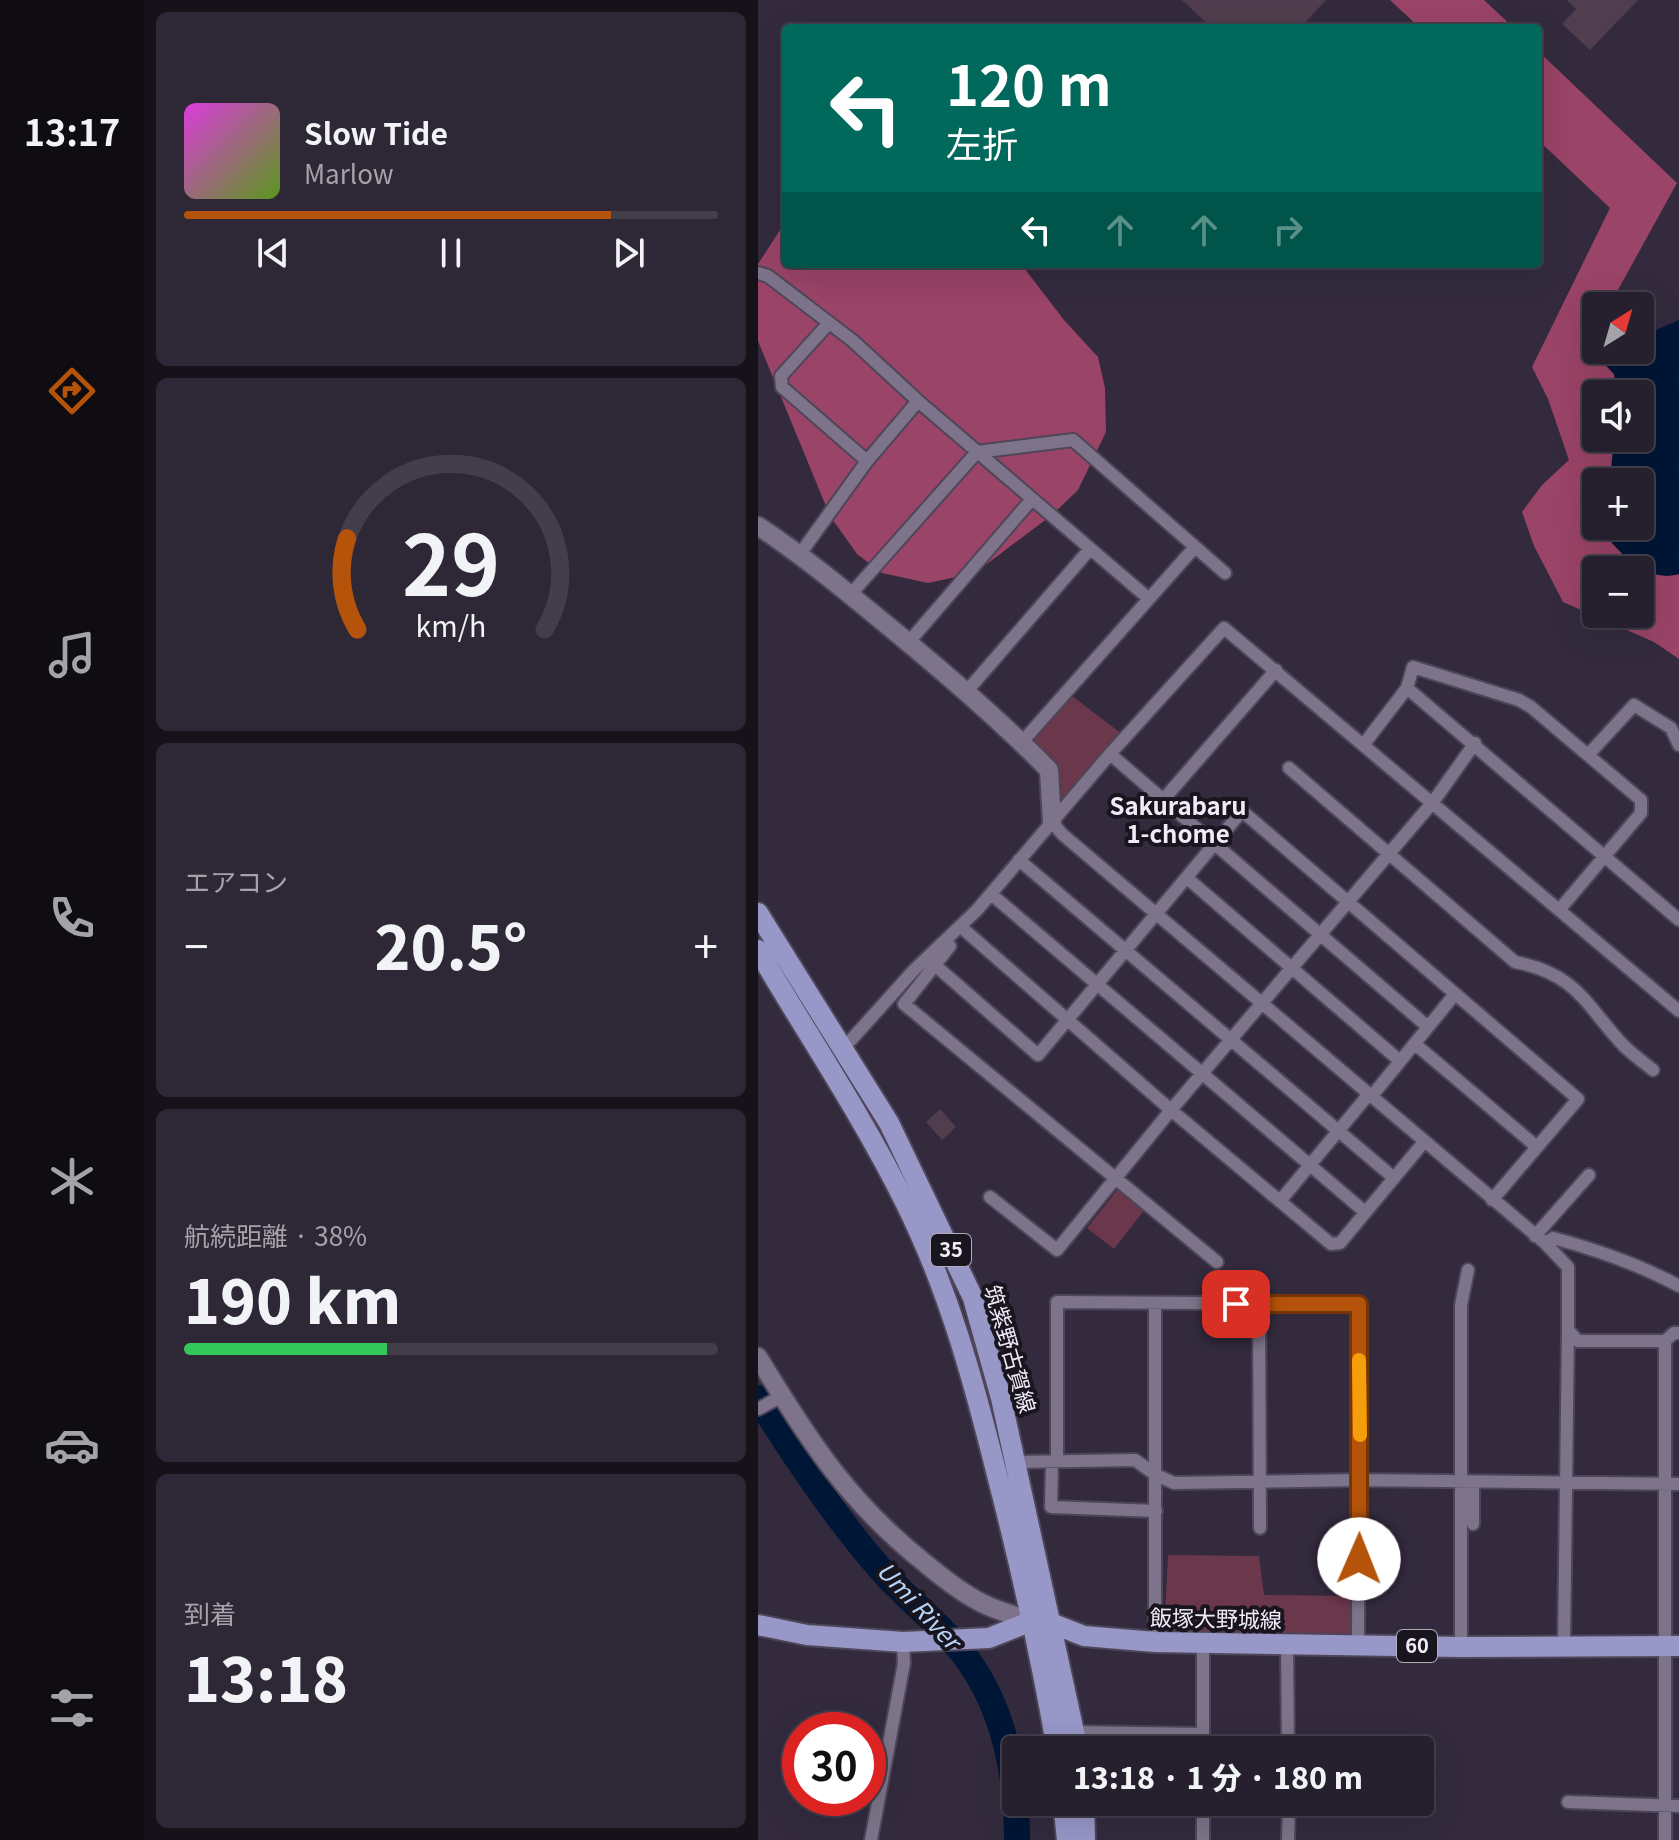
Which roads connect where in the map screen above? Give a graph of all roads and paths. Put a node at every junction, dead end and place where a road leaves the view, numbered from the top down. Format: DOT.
graph roads {
  1 [pos="758,273"];
  2 [pos="829,323"];
  3 [pos="918,401"];
  4 [pos="977,452"];
  5 [pos="867,461"];
  6 [pos="1032,499"];
  7 [pos="758,526"];
  8 [pos="1195,547"];
  9 [pos="1090,549"];
  10 [pos="800,554"];
  11 [pos="1225,573"];
  12 [pos="850,595"];
  13 [pos="1148,598"];
  14 [pos="908,643"];
  15 [pos="1276,670"];
  16 [pos="1407,688"];
  17 [pos="967,691"];
  18 [pos="1022,742"];
  19 [pos="1475,743"];
  20 [pos="1364,744"];
  21 [pos="1679,745"];
  22 [pos="1110,754"];
  23 [pos="1588,755"];
  24 [pos="1289,768"];
  25 [pos="1163,800"];
  26 [pos="1433,802"];
  27 [pos="1052,822"];
  28 [pos="1215,845"];
  29 [pos="1390,853"];
  30 [pos="1604,858"];
  31 [pos="1019,860"];
  32 [pos="1187,878"];
  33 [pos="991,894"];
  34 [pos="1348,901"];
  35 [pos="1560,909"];
  36 [pos="758,913"];
  37 [pos="1677,913"];
  38 [pos="1156,915"];
  39 [pos="961,927"];
  40 [pos="1319,935"];
  41 [pos="946,940"];
  42 [pos="758,950"];
  43 [pos="1126,951"];
  44 [pos="936,966"];
  45 [pos="1292,968"];
  46 [pos="1098,984"];
  47 [pos="1455,994"];
  48 [pos="1261,1004"];
  49 [pos="1679,1011"];
  50 [pos="1068,1020"];
  51 [pos="1428,1027"];
  52 [pos="1230,1040"];
  53 [pos="1415,1044"];
  54 [pos="840,1047"];
  55 [pos="1400,1061"];
  56 [pos="1653,1070"];
  57 [pos="1202,1073"];
  58 [pos="1370,1096"];
  59 [pos="1171,1110"];
  60 [pos="1338,1131"];
  61 [pos="1424,1142"];
  62 [pos="1537,1147"];
  63 [pos="1309,1164"];
  64 [pos="1589,1175"];
  65 [pos="1115,1178"];
  66 [pos="1394,1178"];
  67 [pos="990,1197"];
  68 [pos="1492,1200"];
  69 [pos="1280,1201"];
  70 [pos="1365,1212"];
  71 [pos="1540,1239"];
  72 [pos="1217,1262"];
  73 [pos="1468,1270"];
  74 [pos="1679,1286"];
  75 [pos="1155,1304"];
  76 [pos="1259,1304"];
  77 [pos="1568,1330"];
  78 [pos="1679,1333"];
  79 [pos="1665,1341"];
  80 [pos="758,1357"];
  81 [pos="778,1399"];
  82 [pos="758,1409"];
  83 [pos="1054,1461"];
  84 [pos="1015,1462"];
  85 [pos="1156,1475"];
  86 [pos="1359,1480"];
  87 [pos="1260,1482"];
  88 [pos="1467,1483"];
  89 [pos="1565,1484"];
  90 [pos="1672,1484"];
  91 [pos="1156,1511"];
  92 [pos="1473,1524"];
  93 [pos="1260,1528"];
  94 [pos="1042,1622"];
  95 [pos="758,1625"];
  96 [pos="912,1642"];
  97 [pos="1155,1642"];
  98 [pos="1203,1643"];
  99 [pos="1287,1645"];
  100 [pos="1358,1645"];
  101 [pos="1564,1646"];
  102 [pos="1672,1646"];
  103 [pos="1461,1647"];
  104 [pos="1203,1734"];
  105 [pos="1055,1736"];
  106 [pos="1075,1736"];
  107 [pos="1167,1736"];
  108 [pos="1288,1736"];
  109 [pos="1568,1802"];
  110 [pos="1665,1805"];
  111 [pos="1679,1806"];
  112 [pos="1064,1816"];
  113 [pos="1084,1816"];
  114 [pos="1203,1816"];
  115 [pos="1289,1816"];
  116 [pos="871,1840"];
  117 [pos="1067,1840"];
  118 [pos="1085,1840"];
  119 [pos="1203,1840"];
  120 [pos="1288,1840"];
  121 [pos="1665,1840"];
  1 -- 2 [label="street"];
  2 -- 3 [label="street"];
  2 -- 5 [label="street"];
  3 -- 4 [label="street"];
  3 -- 5 [label="street"];
  4 -- 6 [label="street"];
  4 -- 8 [label="street"];
  4 -- 12 [label="street"];
  5 -- 10 [label="street"];
  6 -- 9 [label="street"];
  6 -- 14 [label="street"];
  7 -- 10 [label="street"];
  8 -- 11 [label="street"];
  8 -- 13 [label="street"];
  9 -- 13 [label="street"];
  9 -- 17 [label="street"];
  10 -- 12 [label="street"];
  12 -- 14 [label="street"];
  13 -- 18 [label="street"];
  14 -- 17 [label="street"];
  15 -- 20 [label="street"];
  15 -- 22 [label="street"];
  15 -- 25 [label="street"];
  16 -- 19 [label="street"];
  16 -- 20 [label="street"];
  16 -- 23 [label="street"];
  17 -- 18 [label="street"];
  18 -- 27 [label="street"];
  19 -- 26 [label="street"];
  19 -- 30 [label="street"];
  20 -- 26 [label="street"];
  21 -- 23 [label="street"];
  22 -- 25 [label="street"];
  22 -- 27 [label="street"];
  23 -- 30 [label="street"];
  24 -- 29 [label="street"];
  25 -- 28 [label="street"];
  26 -- 29 [label="street"];
  26 -- 35 [label="street"];
  27 -- 31 [label="street"];
  27 -- 38 [label="street"];
  28 -- 32 [label="street"];
  28 -- 34 [label="street"];
  28 -- 40 [label="street"];
  29 -- 34 [label="street"];
  29 -- 56 [label="street"];
  30 -- 35 [label="street"];
  30 -- 37 [label="street"];
  31 -- 33 [label="street"];
  31 -- 43 [label="street"];
  32 -- 38 [label="street"];
  32 -- 45 [label="street"];
  33 -- 39 [label="street"];
  33 -- 46 [label="street"];
  34 -- 40 [label="street"];
  34 -- 47 [label="street"];
  35 -- 49 [label="street"];
  36 -- 54 [label="main road, 筑紫野古賀線 / 35"];
  38 -- 43 [label="street"];
  38 -- 48 [label="street"];
  39 -- 41 [label="street"];
  39 -- 50 [label="street"];
  40 -- 45 [label="street"];
  40 -- 51 [label="street"];
  41 -- 44 [label="street"];
  41 -- 54 [label="street"];
  42 -- 94 [label="main road, 筑紫野古賀線 / 35"];
  43 -- 46 [label="street"];
  43 -- 52 [label="street"];
  44 -- 50 [label="street"];
  44 -- 65 [label="street"];
  45 -- 48 [label="street"];
  45 -- 55 [label="street"];
  46 -- 50 [label="street"];
  46 -- 57 [label="street"];
  47 -- 51 [label="street"];
  47 -- 62 [label="street"];
  48 -- 52 [label="street"];
  48 -- 58 [label="street"];
  50 -- 59 [label="street"];
  51 -- 53 [label="street"];
  52 -- 57 [label="street"];
  52 -- 60 [label="street"];
  53 -- 55 [label="street"];
  53 -- 62 [label="street"];
  54 -- 84 [label="main road, 筑紫野古賀線 / 35"];
  55 -- 58 [label="street"];
  57 -- 59 [label="street"];
  57 -- 63 [label="street"];
  58 -- 60 [label="street"];
  58 -- 61 [label="street"];
  59 -- 65 [label="street"];
  59 -- 69 [label="street"];
  60 -- 63 [label="street"];
  60 -- 66 [label="street"];
  61 -- 66 [label="street"];
  61 -- 68 [label="street"];
  62 -- 68 [label="street"];
  63 -- 69 [label="street"];
  63 -- 70 [label="street"];
  64 -- 71 [label="street"];
  65 -- 67 [label="street"];
  65 -- 72 [label="street"];
  66 -- 70 [label="street"];
  68 -- 71 [label="street"];
  69 -- 70 [label="street"];
  71 -- 74 [label="street"];
  71 -- 77 [label="street"];
  73 -- 88 [label="street"];
  75 -- 76 [label="street"];
  75 -- 83 [label="street"];
  75 -- 85 [label="street"];
  76 -- 86 [label="street"];
  76 -- 87 [label="street"];
  77 -- 79 [label="street"];
  77 -- 89 [label="street"];
  78 -- 79 [label="street"];
  79 -- 90 [label="street"];
  80 -- 81 [label="street"];
  81 -- 82 [label="street"];
  81 -- 94 [label="street"];
  83 -- 84 [label="street"];
  83 -- 85 [label="street"];
  83 -- 91 [label="street"];
  84 -- 94 [label="main road, 筑紫野古賀線 / 35"];
  85 -- 87 [label="street"];
  85 -- 91 [label="street"];
  86 -- 87 [label="street"];
  86 -- 88 [label="street"];
  86 -- 100 [label="street"];
  87 -- 93 [label="street"];
  88 -- 89 [label="street"];
  88 -- 92 [label="street"];
  88 -- 103 [label="street"];
  89 -- 90 [label="street"];
  89 -- 101 [label="street"];
  90 -- 102 [label="street"];
  91 -- 97 [label="street"];
  94 -- 96 [label="main road"];
  94 -- 97 [label="main road, 飯塚大野城線 / 60"];
  94 -- 105 [label="main road, 筑紫野古賀線 / 35"];
  94 -- 106 [label="main road, 筑紫野古賀線 / 35"];
  95 -- 96 [label="main road"];
  96 -- 116 [label="street"];
  97 -- 98 [label="main road, 飯塚大野城線 / 60"];
  98 -- 99 [label="main road, 飯塚大野城線 / 60"];
  98 -- 104 [label="street"];
  99 -- 100 [label="main road, 飯塚大野城線 / 60"];
  99 -- 108 [label="street"];
  100 -- 103 [label="main road, 飯塚大野城線 / 60"];
  101 -- 102 [label="main road, 飯塚大野城線 / 60"];
  101 -- 103 [label="main road, 飯塚大野城線 / 60"];
  102 -- 110 [label="street"];
  104 -- 107 [label="street"];
  109 -- 110 [label="street"];
  110 -- 111 [label="street"];
  110 -- 121 [label="street"];
  112 -- 117 [label="main road"];
  113 -- 118 [label="main road"];
  114 -- 119 [label="street"];
  115 -- 120 [label="street"];
}
